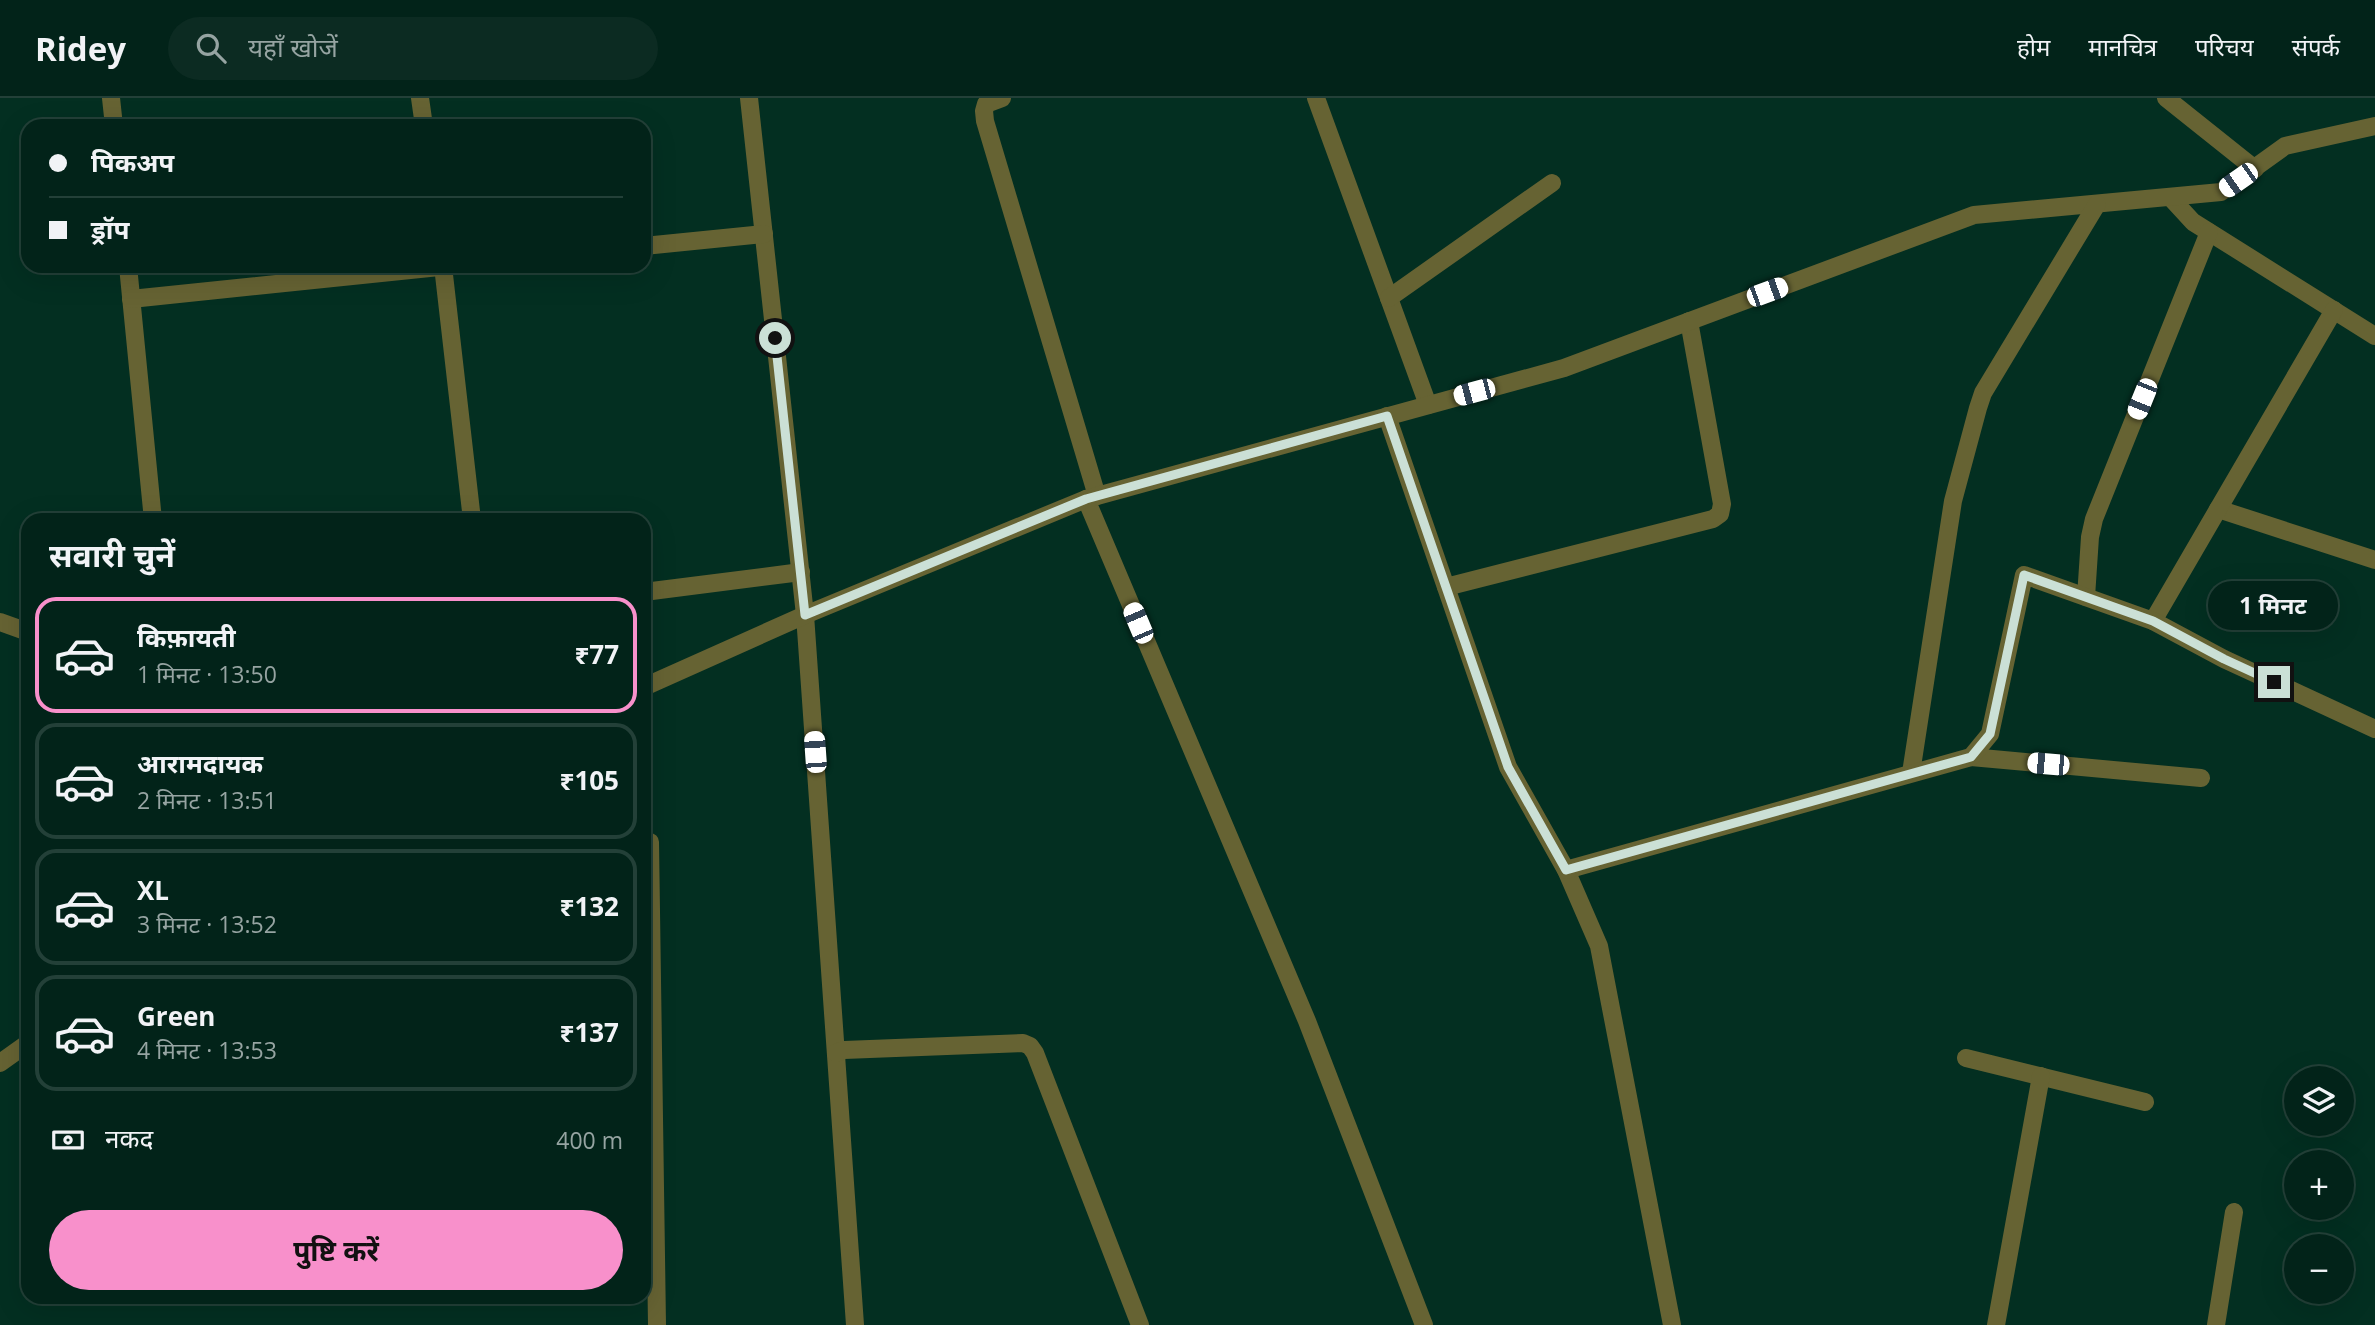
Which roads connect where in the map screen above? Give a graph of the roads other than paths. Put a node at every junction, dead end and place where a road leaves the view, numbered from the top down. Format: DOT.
graph roads {
  1 [pos="111,98"];
  2 [pos="420,98"];
  3 [pos="749,98"];
  4 [pos="1002,98"];
  5 [pos="1316,98"];
  6 [pos="2166,98"];
  7 [pos="113,119"];
  8 [pos="423,119"];
  9 [pos="2375,126"];
  10 [pos="2255,169"];
  11 [pos="1552,183"];
  12 [pos="2170,197"];
  13 [pos="2097,204"];
  14 [pos="2209,232"];
  15 [pos="764,234"];
  16 [pos="651,245"];
  17 [pos="129,273"];
  18 [pos="377,273"];
  19 [pos="444,273"];
  20 [pos="1389,298"];
  21 [pos="131,299"];
  22 [pos="2334,310"];
  23 [pos="1689,321"];
  24 [pos="2375,336"];
  25 [pos="1428,405"];
  26 [pos="1387,416"];
  27 [pos="1091,497"];
  28 [pos="2218,509"];
  29 [pos="152,513"];
  30 [pos="471,513"];
  31 [pos="2375,560"];
  32 [pos="801,572"];
  33 [pos="1446,587"];
  34 [pos="651,591"];
  35 [pos="2085,597"];
  36 [pos="805,615"];
  37 [pos="2153,621"];
  38 [pos="0,622"];
  39 [pos="21,630"];
  40 [pos="651,684"];
  41 [pos="2375,729"];
  42 [pos="1971,757"];
  43 [pos="1911,773"];
  44 [pos="2201,778"];
  45 [pos="1566,870"];
  46 [pos="651,911"];
  47 [pos="21,1048"];
  48 [pos="836,1053"];
  49 [pos="1966,1058"];
  50 [pos="0,1063"];
  51 [pos="2041,1076"];
  52 [pos="2145,1102"];
  53 [pos="2234,1212"];
  54 [pos="657,1325"];
  55 [pos="855,1325"];
  56 [pos="1140,1325"];
  57 [pos="1424,1325"];
  58 [pos="1672,1325"];
  59 [pos="1996,1325"];
  60 [pos="2216,1325"];
  1 -- 7 [label="street"];
  2 -- 8 [label="street"];
  3 -- 15 [label="street"];
  4 -- 27 [label="street"];
  5 -- 20 [label="street"];
  6 -- 10 [label="street"];
  9 -- 10 [label="street"];
  10 -- 12 [label="street"];
  11 -- 20 [label="street"];
  12 -- 13 [label="street"];
  12 -- 14 [label="street"];
  13 -- 23 [label="street"];
  13 -- 43 [label="street"];
  14 -- 22 [label="street"];
  14 -- 35 [label="street"];
  15 -- 16 [label="street"];
  15 -- 32 [label="street"];
  17 -- 21 [label="street"];
  18 -- 21 [label="street"];
  19 -- 30 [label="street"];
  20 -- 25 [label="street"];
  21 -- 29 [label="street"];
  22 -- 24 [label="street"];
  22 -- 28 [label="street"];
  23 -- 25 [label="street"];
  23 -- 33 [label="street"];
  25 -- 26 [label="street"];
  26 -- 27 [label="street"];
  26 -- 33 [label="street"];
  27 -- 36 [label="street"];
  27 -- 57 [label="street"];
  28 -- 31 [label="street"];
  28 -- 37 [label="street"];
  32 -- 34 [label="street"];
  32 -- 36 [label="street"];
  33 -- 45 [label="street"];
  35 -- 37 [label="street"];
  35 -- 42 [label="street"];
  36 -- 40 [label="street"];
  36 -- 48 [label="street"];
  37 -- 41 [label="street"];
  38 -- 39 [label="street"];
  42 -- 43 [label="street"];
  42 -- 44 [label="street"];
  43 -- 45 [label="street"];
  45 -- 58 [label="street"];
  46 -- 54 [label="street"];
  47 -- 50 [label="street"];
  48 -- 55 [label="street"];
  48 -- 56 [label="street"];
  49 -- 51 [label="street"];
  51 -- 52 [label="street"];
  51 -- 59 [label="street"];
  53 -- 60 [label="street"];
}
